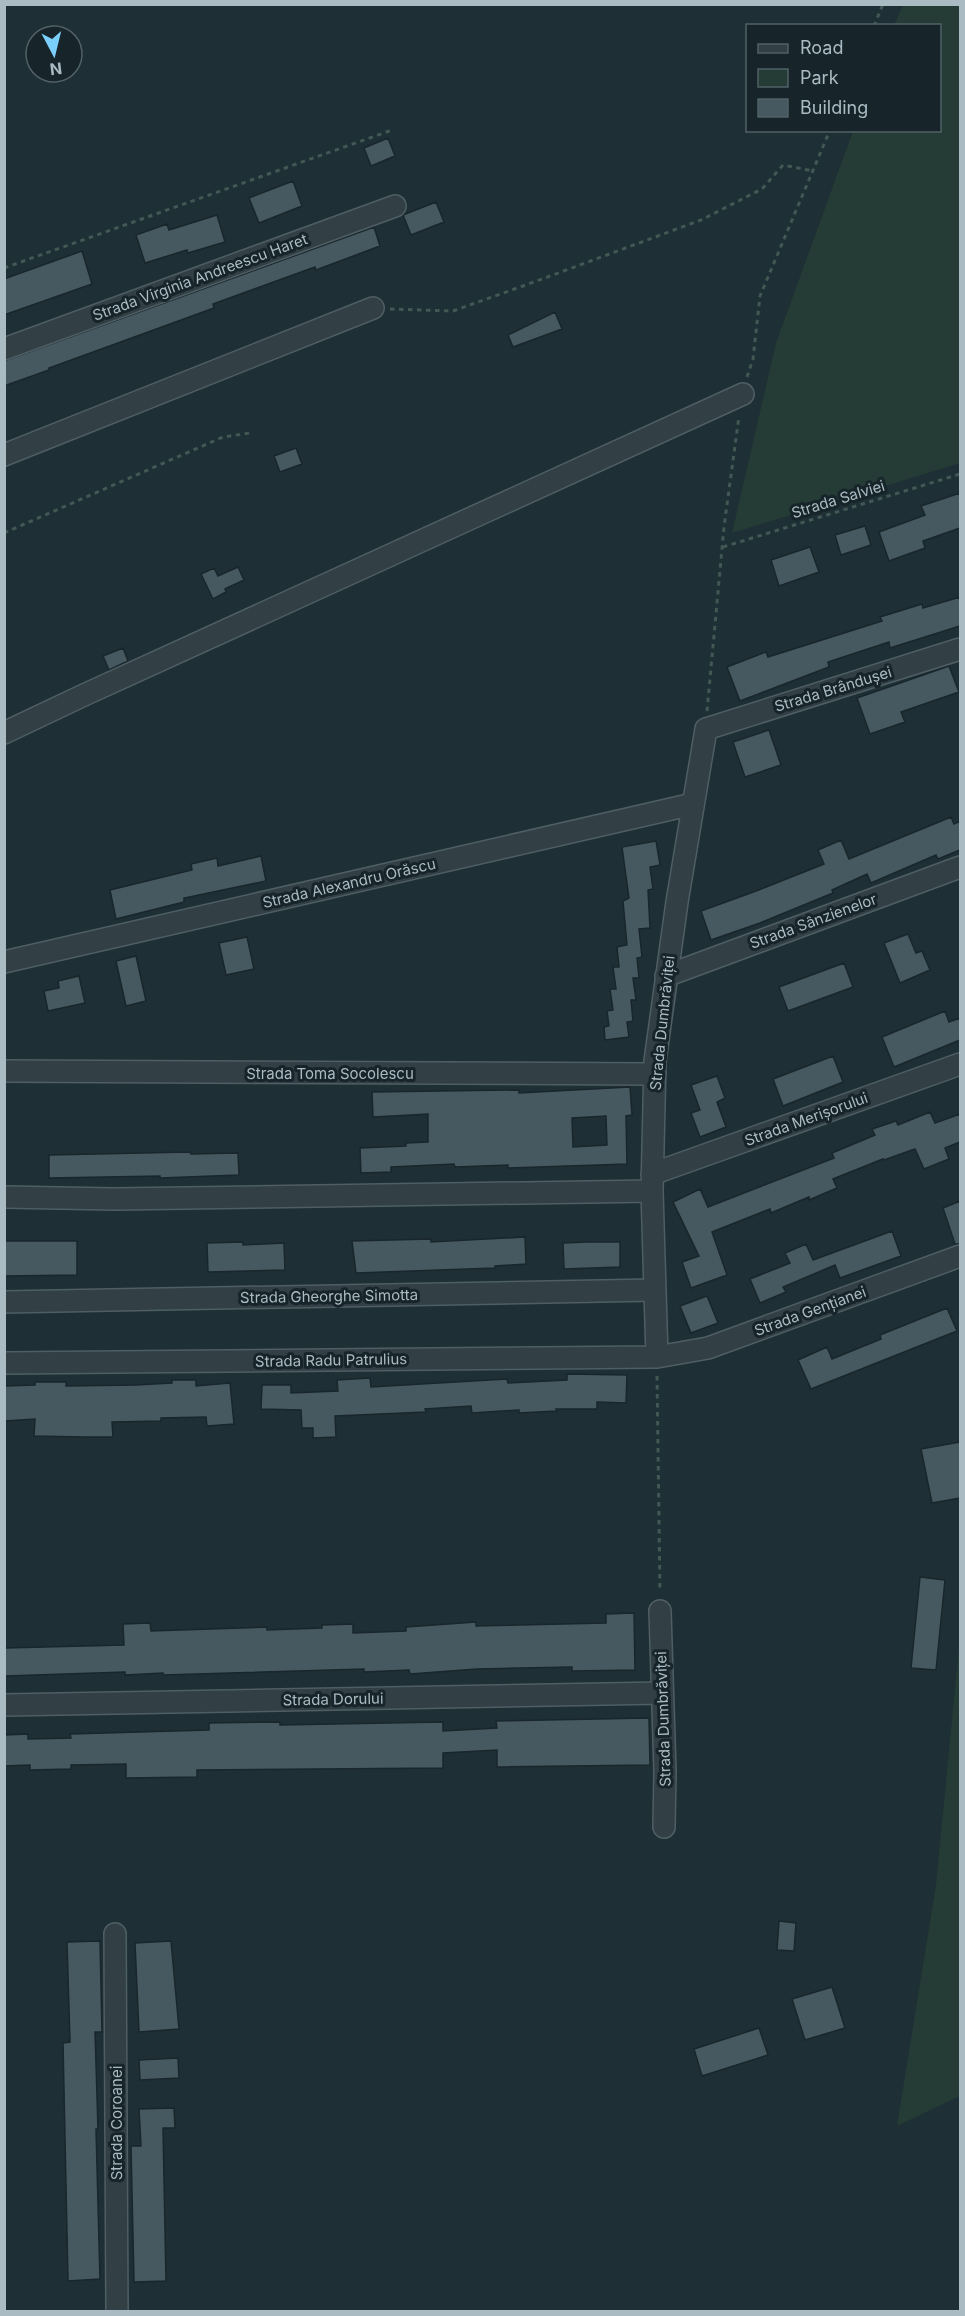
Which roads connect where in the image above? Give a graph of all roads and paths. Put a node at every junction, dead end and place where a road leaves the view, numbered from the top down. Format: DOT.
graph roads {
  1 [pos="883,4"];
  2 [pos="875,24"];
  3 [pos="392,130"];
  4 [pos="829,132"];
  5 [pos="813,171"];
  6 [pos="395,206"];
  7 [pos="4,268"];
  8 [pos="373,308"];
  9 [pos="4,349"];
  10 [pos="742,394"];
  11 [pos="250,433"];
  12 [pos="4,455"];
  13 [pos="960,474"];
  14 [pos="4,533"];
  15 [pos="723,547"];
  16 [pos="960,649"];
  17 [pos="705,729"];
  18 [pos="4,733"];
  19 [pos="693,804"];
  20 [pos="960,867"];
  21 [pos="4,962"];
  22 [pos="666,976"];
  23 [pos="960,1064"];
  24 [pos="4,1071"];
  25 [pos="655,1074"];
  26 [pos="652,1183"];
  27 [pos="4,1197"];
  28 [pos="960,1256"];
  29 [pos="654,1290"];
  30 [pos="4,1302"];
  31 [pos="657,1356"];
  32 [pos="4,1363"];
  33 [pos="660,1611"];
  34 [pos="662,1693"];
  35 [pos="4,1705"];
  36 [pos="664,1827"];
  37 [pos="115,1934"];
  38 [pos="117,2312"];
  1 -- 2 [label="path"];
  3 -- 7 [label="path"];
  4 -- 5 [label="path"];
  5 -- 8 [label="path"];
  5 -- 10 [label="path"];
  6 -- 9 [label="street, Strada Virginia Andreescu Haret"];
  8 -- 12 [label="street"];
  10 -- 15 [label="path"];
  10 -- 18 [label="street"];
  11 -- 14 [label="path"];
  13 -- 15 [label="path, Strada Salviei"];
  15 -- 17 [label="path"];
  16 -- 17 [label="street, Strada Brândușei"];
  17 -- 19 [label="street, Strada Dumbrăviței"];
  19 -- 21 [label="street, Strada Alexandru Orăscu"];
  19 -- 22 [label="street, Strada Dumbrăviței"];
  20 -- 22 [label="street, Strada Sânzienelor"];
  22 -- 25 [label="street, Strada Dumbrăviței"];
  23 -- 26 [label="street, Strada Merișorului"];
  24 -- 25 [label="street, Strada Toma Socolescu"];
  25 -- 26 [label="street, Strada Dumbrăviței"];
  26 -- 27 [label="street, Strada Merișorului"];
  26 -- 29 [label="street, Strada Dumbrăviței"];
  28 -- 31 [label="street, Strada Gențianei"];
  29 -- 30 [label="street, Strada Gheorghe Simotta"];
  29 -- 31 [label="street, Strada Dumbrăviței"];
  31 -- 32 [label="street, Strada Radu Patrulius"];
  31 -- 33 [label="path"];
  33 -- 34 [label="street, Strada Dumbrăviței"];
  34 -- 35 [label="street, Strada Dorului"];
  34 -- 36 [label="street, Strada Dumbrăviței"];
  37 -- 38 [label="street, Strada Coroanei"];
}
